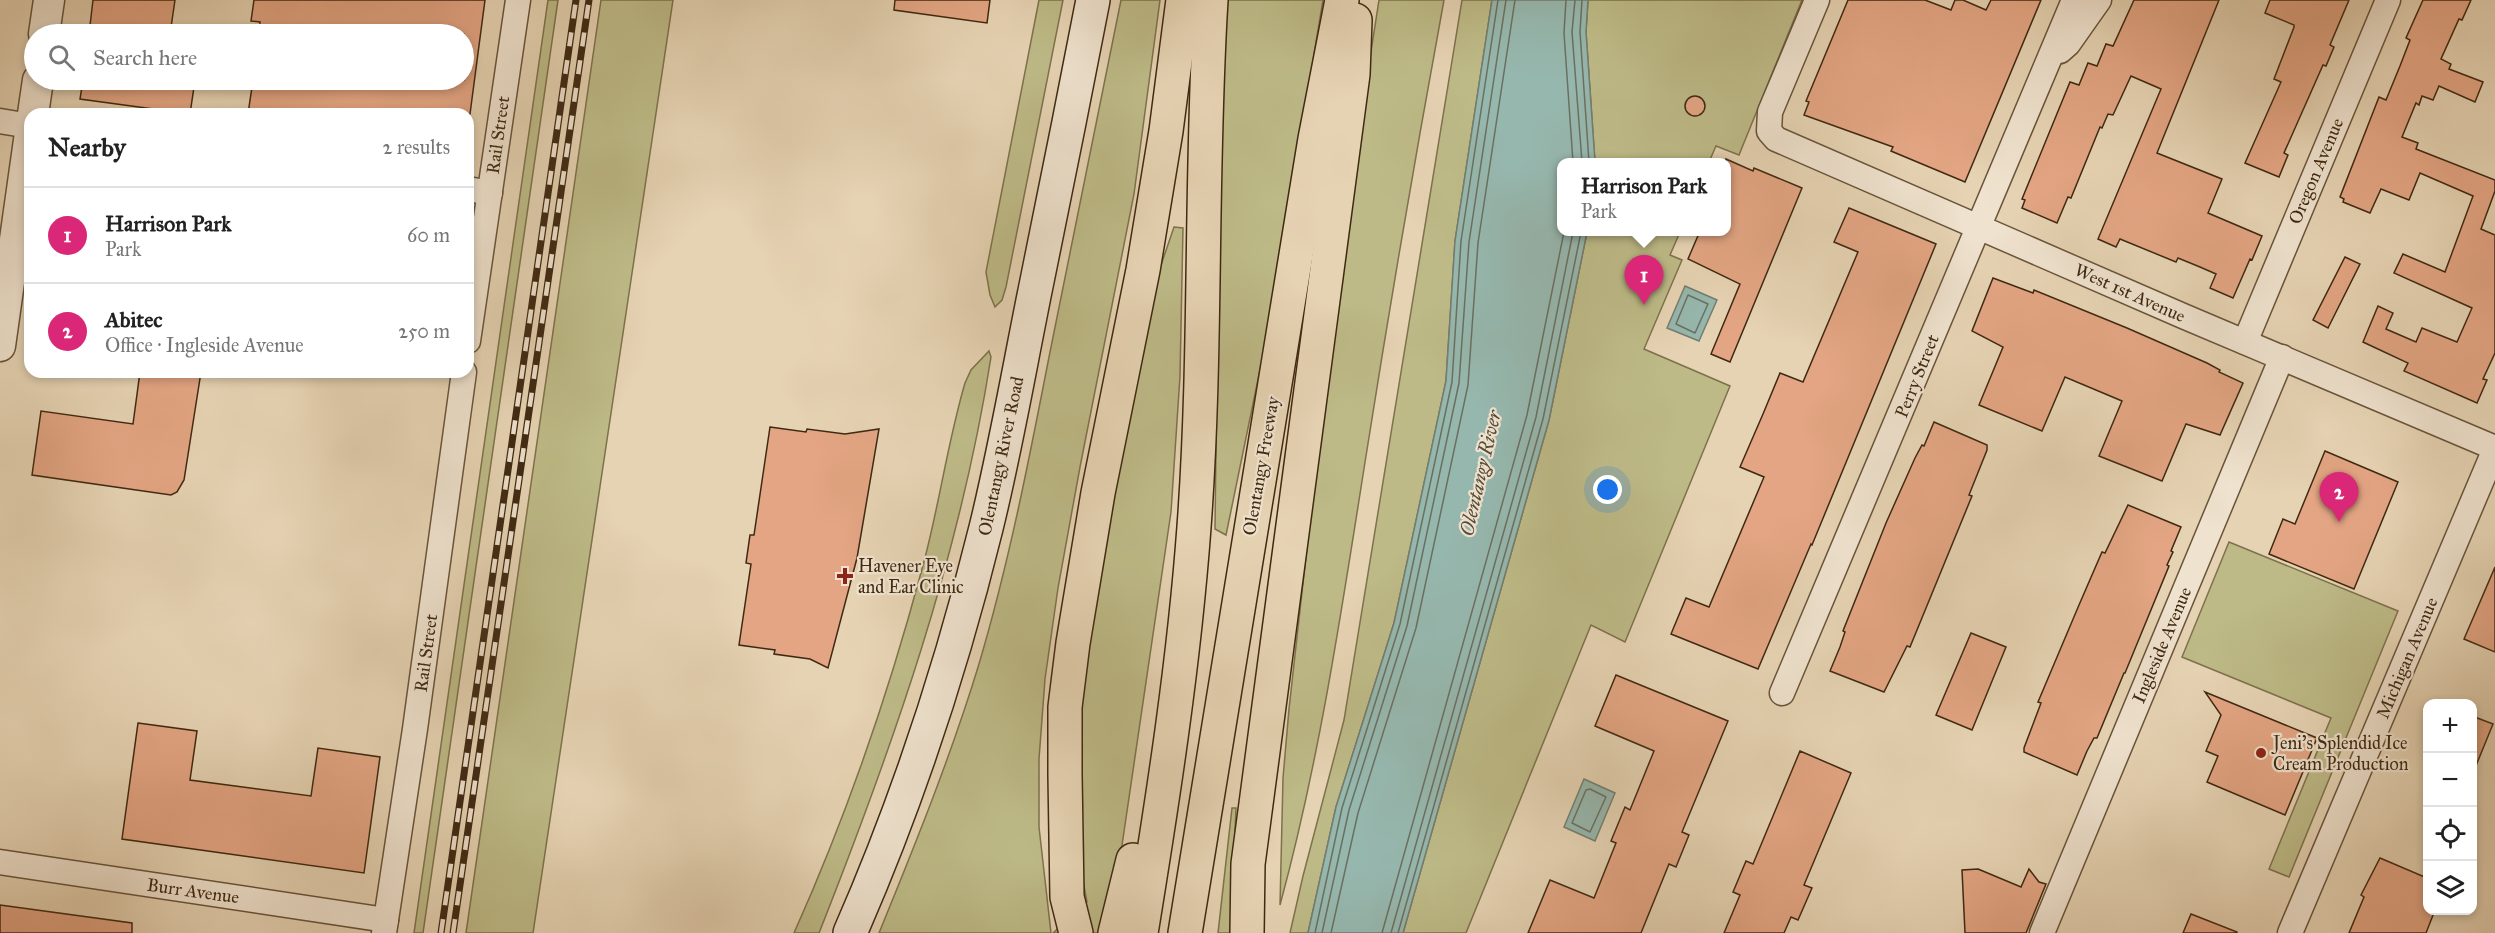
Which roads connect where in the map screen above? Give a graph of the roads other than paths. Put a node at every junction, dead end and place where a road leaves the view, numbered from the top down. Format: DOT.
graph roads {
  1 [pos="49,0"];
  2 [pos="518,0"];
  3 [pos="1093,0"];
  4 [pos="1183,0"];
  5 [pos="1211,0"];
  6 [pos="1342,0"];
  7 [pos="1355,0"];
  8 [pos="1817,0"];
  9 [pos="2074,0"];
  10 [pos="2098,0"];
  11 [pos="2388,0"];
  12 [pos="45,24"];
  13 [pos="2050,57"];
  14 [pos="37,90"];
  15 [pos="34,108"];
  16 [pos="0,121"];
  17 [pos="24,125"];
  18 [pos="24,175"];
  19 [pos="479,191"];
  20 [pos="1979,226"];
  21 [pos="474,259"];
  22 [pos="2245,342"];
  23 [pos="0,345"];
  24 [pos="2282,357"];
  25 [pos="463,378"];
  26 [pos="2495,449"];
  27 [pos="1184,649"];
  28 [pos="1782,693"];
  29 [pos="1257,781"];
  30 [pos="0,862"];
  31 [pos="385,926"];
  32 [pos="850,933"];
  33 [pos="1076,933"];
  34 [pos="1115,933"];
  35 [pos="1141,933"];
  36 [pos="1185,933"];
  37 [pos="1247,933"];
  38 [pos="1262,933"];
  39 [pos="2042,933"];
  40 [pos="2290,933"];
  1 -- 12 [label="street"];
  2 -- 19 [label="street, Rail Street"];
  3 -- 32 [label="main road, Olentangy River Road"];
  4 -- 33 [label="highway"];
  5 -- 27 [label="highway"];
  6 -- 36 [label="highway, Olentangy Freeway"];
  7 -- 29 [label="highway"];
  8 -- 20 [label="street, West 1st Avenue"];
  9 -- 13 [label="street, Perry Street"];
  10 -- 13 [label="street, Perry Street"];
  11 -- 22 [label="street, Oregon Avenue"];
  13 -- 20 [label="street, Perry Street"];
  14 -- 15 [label="street"];
  16 -- 17 [label="street"];
  18 -- 23 [label="street"];
  19 -- 21 [label="street, Rail Street"];
  20 -- 22 [label="street, West 1st Avenue"];
  20 -- 28 [label="street, Perry Street"];
  22 -- 24 [label="street, West 1st Avenue"];
  24 -- 26 [label="street, West 1st Avenue"];
  24 -- 39 [label="street, Ingleside Avenue"];
  25 -- 31 [label="street, Rail Street"];
  26 -- 40 [label="street, Michigan Avenue"];
  27 -- 34 [label="highway"];
  27 -- 35 [label="highway"];
  29 -- 37 [label="highway"];
  29 -- 38 [label="highway"];
  30 -- 31 [label="street, Burr Avenue"];
}
